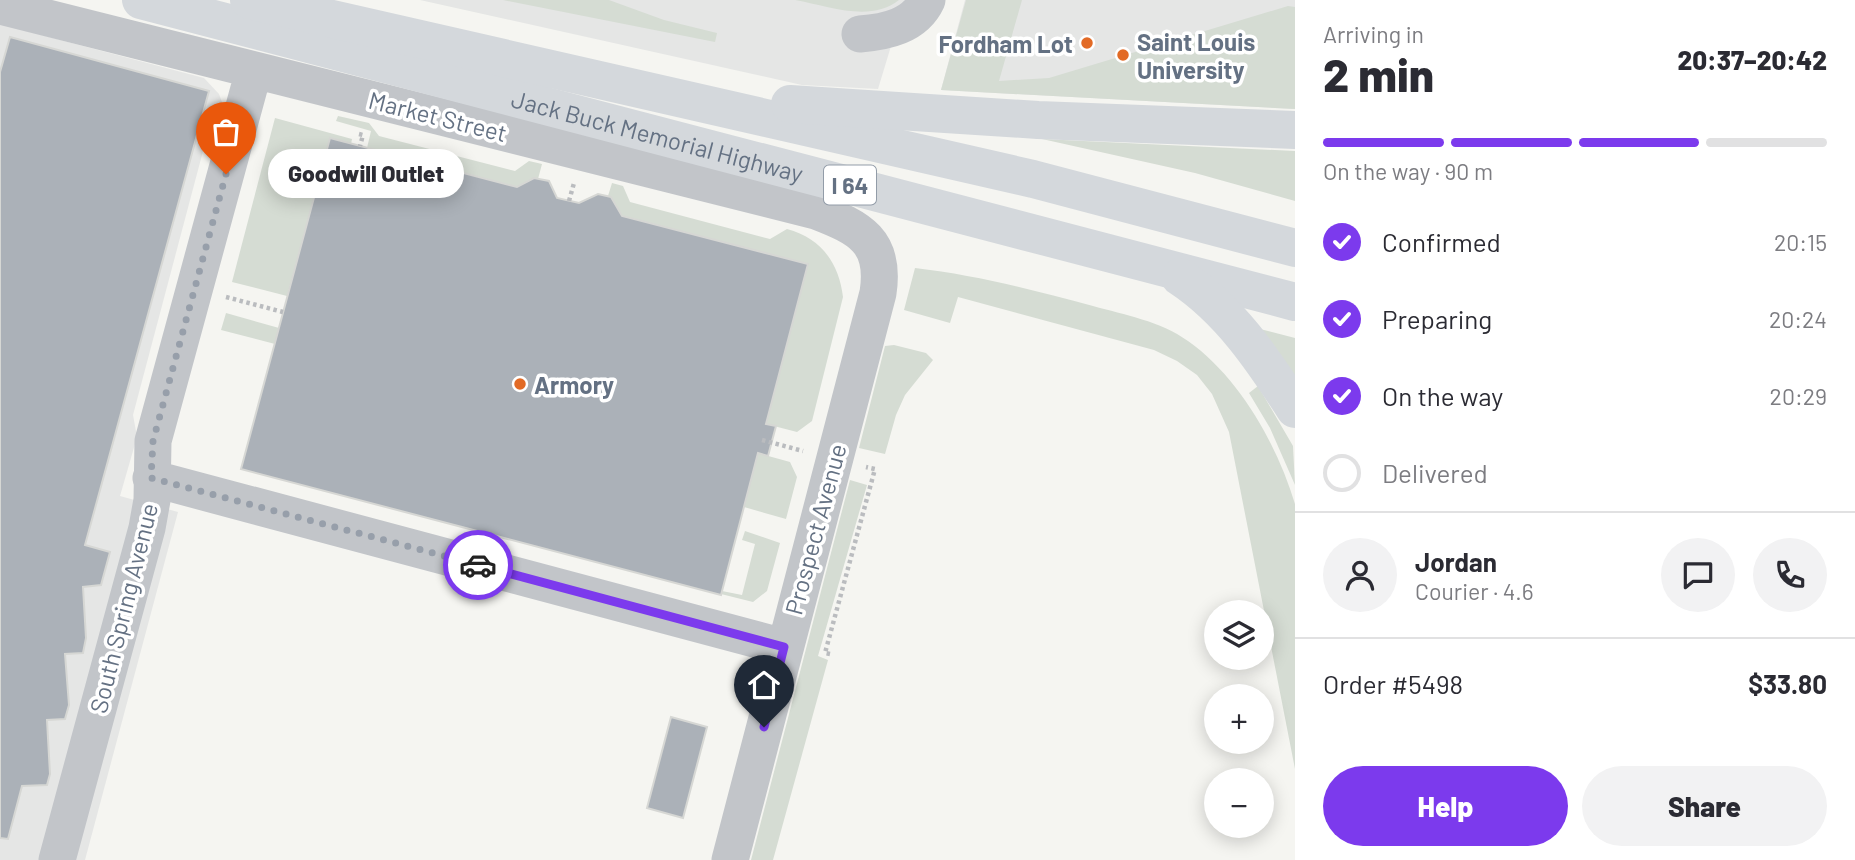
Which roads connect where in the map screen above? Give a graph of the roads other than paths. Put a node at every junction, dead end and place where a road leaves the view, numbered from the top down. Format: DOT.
graph roads {
  1 [pos="141,0"];
  2 [pos="249,0"];
  3 [pos="927,0"];
  4 [pos="0,6"];
  5 [pos="860,34"];
  6 [pos="406,69"];
  7 [pos="254,70"];
  8 [pos="1295,130"];
  9 [pos="1033,179"];
  10 [pos="870,240"];
  11 [pos="1295,248"];
  12 [pos="1295,302"];
  13 [pos="1295,409"];
  14 [pos="151,478"];
  15 [pos="784,647"];
  16 [pos="57,860"];
  17 [pos="730,860"];
  1 -- 6 [label="highway, Jack Buck Memorial Highway / I 64"];
  2 -- 9 [label="highway, Jack Buck Memorial Highway / I 64"];
  3 -- 5 [label="street"];
  4 -- 7 [label="street, Market Street"];
  6 -- 8 [label="highway"];
  6 -- 12 [label="highway, Jack Buck Memorial Highway / I 64"];
  7 -- 10 [label="street, Market Street"];
  7 -- 14 [label="street, South Spring Avenue"];
  9 -- 11 [label="highway, Jack Buck Memorial Highway / I 64"];
  9 -- 13 [label="highway"];
  10 -- 15 [label="street, Prospect Avenue"];
  14 -- 15 [label="street"];
  14 -- 16 [label="street, South Spring Avenue"];
  15 -- 17 [label="street, Prospect Avenue"];
}
